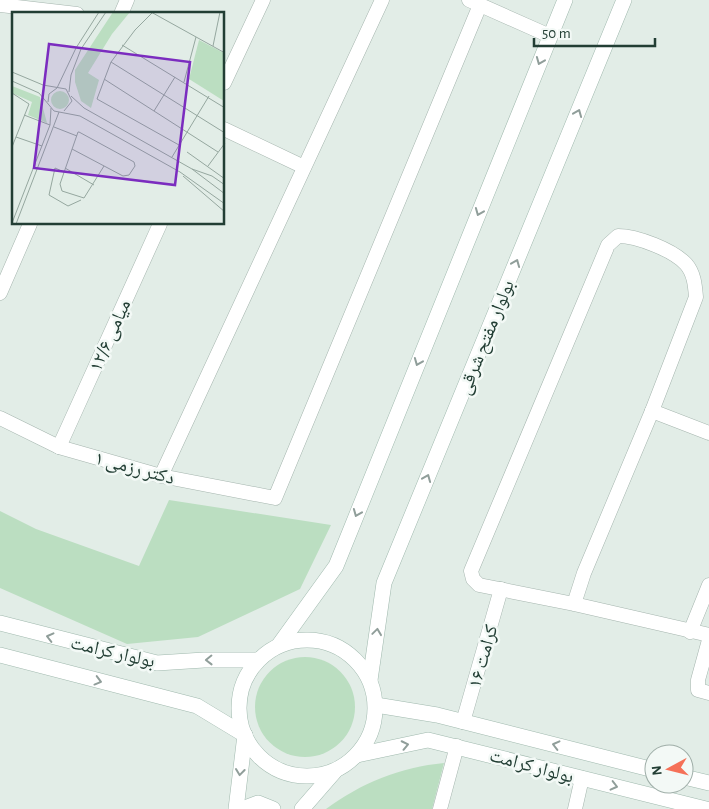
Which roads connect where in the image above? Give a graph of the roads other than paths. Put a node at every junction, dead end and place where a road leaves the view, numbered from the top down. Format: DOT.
graph roads {
  1 [pos="127,0"];
  2 [pos="263,0"];
  3 [pos="382,0"];
  4 [pos="565,0"];
  5 [pos="624,0"];
  6 [pos="475,3"];
  7 [pos="0,5"];
  8 [pos="61,12"];
  9 [pos="122,12"];
  10 [pos="550,36"];
  11 [pos="225,81"];
  12 [pos="225,129"];
  13 [pos="304,166"];
  14 [pos="30,225"];
  15 [pos="160,225"];
  16 [pos="0,294"];
  17 [pos="652,411"];
  18 [pos="0,418"];
  19 [pos="709,434"];
  20 [pos="59,447"];
  21 [pos="161,476"];
  22 [pos="709,585"];
  23 [pos="501,589"];
  24 [pos="574,604"];
  25 [pos="0,623"];
  26 [pos="690,632"];
  27 [pos="709,635"];
  28 [pos="709,640"];
  29 [pos="280,645"];
  30 [pos="0,654"];
  31 [pos="258,660"];
  32 [pos="370,680"];
  33 [pos="709,693"];
  34 [pos="376,705"];
  35 [pos="463,722"];
  36 [pos="245,736"];
  37 [pos="456,746"];
  38 [pos="357,755"];
  39 [pos="644,767"];
  40 [pos="335,771"];
  41 [pos="582,778"];
  42 [pos="694,779"];
  43 [pos="709,783"];
  44 [pos="236,809"];
  45 [pos="242,809"];
  46 [pos="273,809"];
  47 [pos="302,809"];
  48 [pos="440,809"];
  49 [pos="575,809"];
  50 [pos="706,809"];
  1 -- 9 [label="street"];
  2 -- 11 [label="street"];
  3 -- 13 [label="street"];
  4 -- 10 [label="main road"];
  32 -- 5 [label="main road, بولوار مفتح شرقی, one-way"];
  6 -- 10 [label="street"];
  6 -- 21 [label="street, دکتر رزمی ۱"];
  7 -- 8 [label="street"];
  10 -- 29 [label="main road, one-way"];
  12 -- 13 [label="street"];
  13 -- 21 [label="street"];
  14 -- 16 [label="street"];
  15 -- 20 [label="street, میامی ۱۲/۶"];
  17 -- 19 [label="street"];
  17 -- 23 [label="street"];
  17 -- 24 [label="street"];
  18 -- 20 [label="street, دکتر رزمی ۱"];
  20 -- 21 [label="street, دکتر رزمی ۱"];
  22 -- 26 [label="street"];
  23 -- 24 [label="street"];
  23 -- 35 [label="street, کرامت ۱۶"];
  24 -- 26 [label="street"];
  31 -- 25 [label="main road, بولوار کرامت, one-way"];
  26 -- 27 [label="street"];
  28 -- 33 [label="street"];
  29 -- 31 [label="main road"];
  29 -- 32 [label="main road"];
  30 -- 36 [label="main road, بولوار کرامت, one-way"];
  31 -- 36 [label="main road"];
  32 -- 34 [label="main road"];
  34 -- 35 [label="main road, بولوار کرامت"];
  34 -- 38 [label="main road"];
  39 -- 35 [label="main road, بولوار کرامت, one-way"];
  36 -- 40 [label="main road"];
  36 -- 44 [label="main road, one-way"];
  38 -- 37 [label="main road, بولوار کرامت, one-way"];
  37 -- 41 [label="main road, بولوار کرامت"];
  37 -- 48 [label="street"];
  38 -- 40 [label="main road"];
  40 -- 47 [label="main road"];
  41 -- 49 [label="street"];
  41 -- 50 [label="main road, بولوار کرامت, one-way"];
  42 -- 43 [label="main road"];
  45 -- 46 [label="main road"];
}
